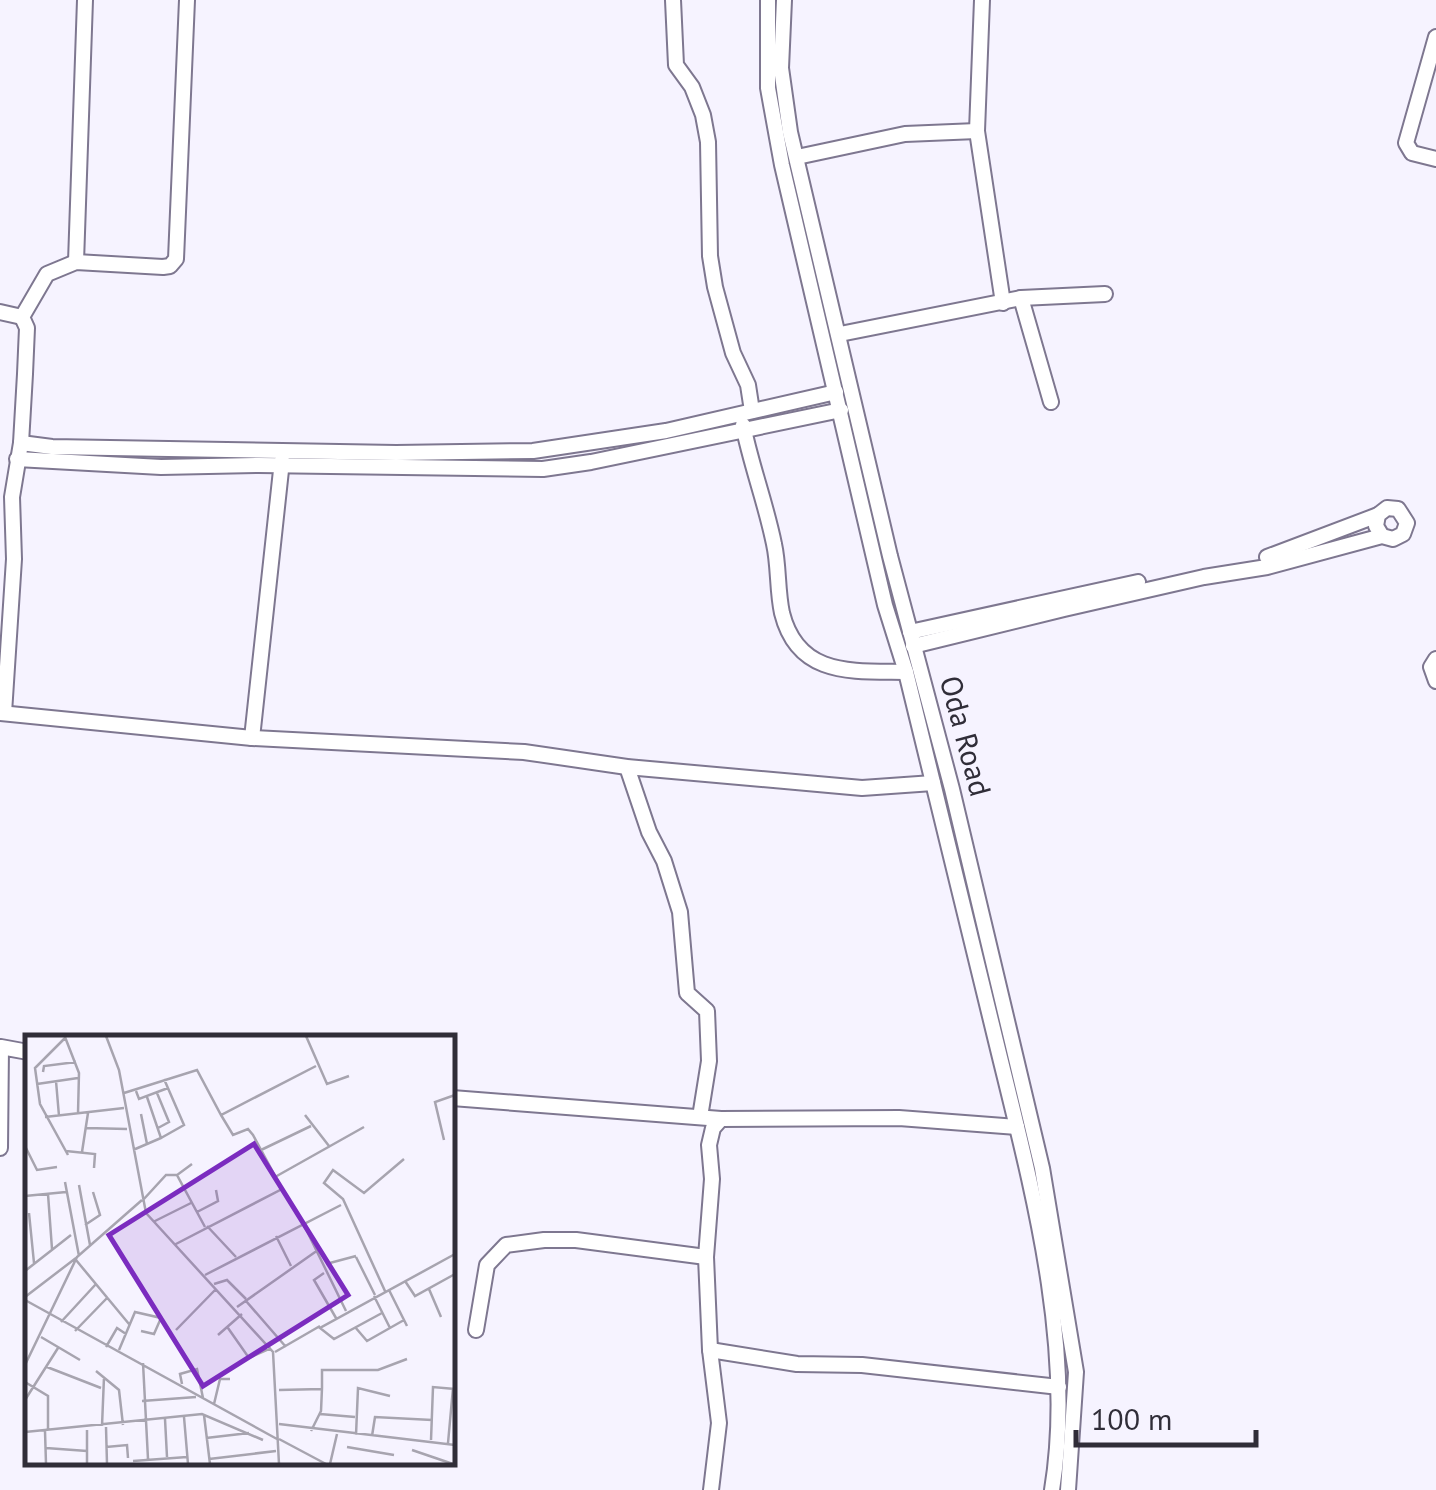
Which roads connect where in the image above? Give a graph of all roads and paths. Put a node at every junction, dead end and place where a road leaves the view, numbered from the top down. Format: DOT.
graph roads {
  1 [pos="85,0"];
  2 [pos="187,0"];
  3 [pos="674,0"];
  4 [pos="768,0"];
  5 [pos="784,0"];
  6 [pos="982,0"];
  7 [pos="1436,38"];
  8 [pos="977,131"];
  9 [pos="797,157"];
  10 [pos="1436,160"];
  11 [pos="76,262"];
  12 [pos="1105,294"];
  13 [pos="1021,298"];
  14 [pos="1002,303"];
  15 [pos="0,312"];
  16 [pos="22,317"];
  17 [pos="840,334"];
  18 [pos="836,392"];
  19 [pos="1051,402"];
  20 [pos="841,410"];
  21 [pos="747,413"];
  22 [pos="744,430"];
  23 [pos="21,442"];
  24 [pos="523,452"];
  25 [pos="17,458"];
  26 [pos="282,458"];
  27 [pos="522,469"];
  28 [pos="1378,515"];
  29 [pos="1382,536"];
  30 [pos="882,557"];
  31 [pos="1230,569"];
  32 [pos="911,639"];
  33 [pos="1436,658"];
  34 [pos="906,672"];
  35 [pos="1436,681"];
  36 [pos="2,713"];
  37 [pos="252,738"];
  38 [pos="627,767"];
  39 [pos="933,783"];
  40 [pos="25,1051"];
  41 [pos="455,1098"];
  42 [pos="700,1117"];
  43 [pos="722,1119"];
  44 [pos="1017,1128"];
  45 [pos="0,1148"];
  46 [pos="706,1257"];
  47 [pos="476,1330"];
  48 [pos="710,1350"];
  49 [pos="1059,1387"];
  50 [pos="711,1490"];
  51 [pos="1052,1490"];
  52 [pos="1068,1490"];
  1 -- 11 [label="street"];
  2 -- 11 [label="street"];
  3 -- 21 [label="street"];
  4 -- 18 [label="street, Oda Road"];
  5 -- 9 [label="street, Oda Road"];
  6 -- 8 [label="street"];
  7 -- 10 [label="street"];
  8 -- 9 [label="street"];
  8 -- 14 [label="street"];
  9 -- 17 [label="street, Oda Road"];
  11 -- 16 [label="street"];
  12 -- 13 [label="street"];
  13 -- 14 [label="street"];
  13 -- 19 [label="street"];
  14 -- 17 [label="street"];
  15 -- 16 [label="street"];
  16 -- 23 [label="street"];
  17 -- 30 [label="street, Oda Road"];
  18 -- 20 [label="street, Oda Road"];
  18 -- 21 [label="street"];
  20 -- 22 [label="street"];
  20 -- 30 [label="street, Oda Road"];
  21 -- 22 [label="street"];
  21 -- 24 [label="street"];
  22 -- 27 [label="street"];
  22 -- 34 [label="street"];
  23 -- 25 [label="street"];
  23 -- 26 [label="street"];
  24 -- 26 [label="street"];
  24 -- 27 [label="street"];
  25 -- 26 [label="street"];
  25 -- 36 [label="street"];
  26 -- 27 [label="street"];
  26 -- 37 [label="street"];
  28 -- 29 [label="street"];
  28 -- 29 [label="street"];
  28 -- 31 [label="street"];
  29 -- 31 [label="street"];
  30 -- 32 [label="street, Oda Road"];
  30 -- 34 [label="street, Oda Road"];
  31 -- 32 [label="street"];
  32 -- 52 [label="street, Oda Road"];
  33 -- 35 [label="street"];
  34 -- 39 [label="street, Oda Road"];
  36 -- 37 [label="street"];
  37 -- 38 [label="street"];
  38 -- 39 [label="street"];
  38 -- 42 [label="street"];
  39 -- 44 [label="street, Oda Road"];
  40 -- 45 [label="street"];
  41 -- 42 [label="street"];
  42 -- 43 [label="street"];
  43 -- 44 [label="street"];
  43 -- 46 [label="street"];
  44 -- 49 [label="street, Oda Road"];
  46 -- 47 [label="street"];
  46 -- 48 [label="street"];
  48 -- 49 [label="street"];
  48 -- 50 [label="street"];
  49 -- 51 [label="street, Oda Road"];
}
